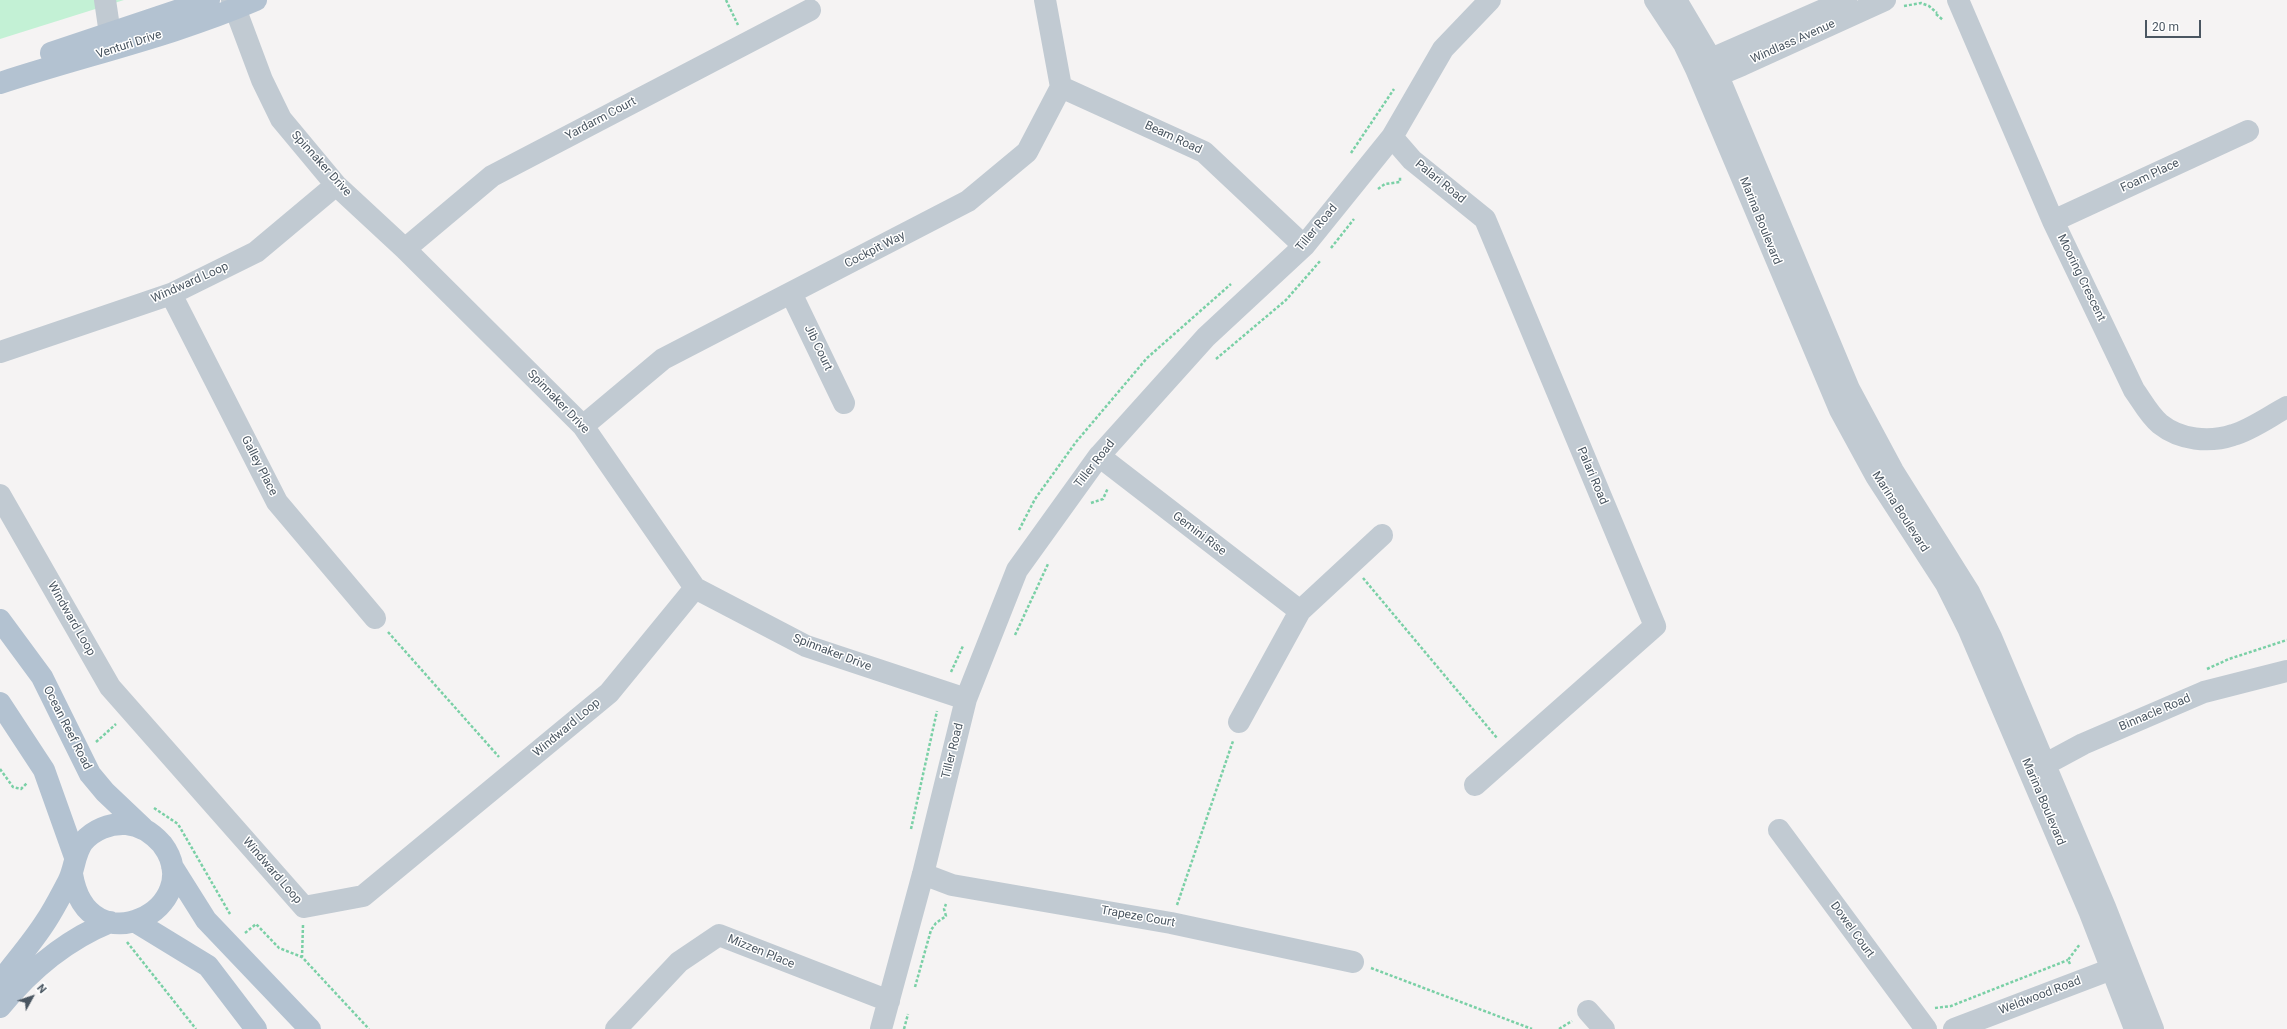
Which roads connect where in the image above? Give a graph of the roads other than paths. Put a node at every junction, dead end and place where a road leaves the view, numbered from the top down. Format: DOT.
graph roads {
  1 [pos="105,0"];
  2 [pos="209,0"];
  3 [pos="256,0"];
  4 [pos="1045,0"];
  5 [pos="1490,0"];
  6 [pos="1656,0"];
  7 [pos="1676,0"];
  8 [pos="1846,0"];
  9 [pos="1885,0"];
  10 [pos="1958,0"];
  11 [pos="234,5"];
  12 [pos="810,10"];
  13 [pos="110,34"];
  14 [pos="0,67"];
  15 [pos="1706,70"];
  16 [pos="0,83"];
  17 [pos="1061,87"];
  18 [pos="2248,131"];
  19 [pos="1392,136"];
  20 [pos="336,185"];
  21 [pos="2053,221"];
  22 [pos="1304,246"];
  23 [pos="405,249"];
  24 [pos="791,293"];
  25 [pos="171,294"];
  26 [pos="0,352"];
  27 [pos="844,403"];
  28 [pos="2287,407"];
  29 [pos="583,426"];
  30 [pos="1099,456"];
  31 [pos="0,495"];
  32 [pos="1382,535"];
  33 [pos="695,588"];
  34 [pos="1300,612"];
  35 [pos="375,618"];
  36 [pos="0,620"];
  37 [pos="2287,671"];
  38 [pos="966,699"];
  39 [pos="0,703"];
  40 [pos="1239,722"];
  41 [pos="2037,769"];
  42 [pos="1475,785"];
  43 [pos="143,828"];
  44 [pos="1779,830"];
  45 [pos="74,865"];
  46 [pos="172,866"];
  47 [pos="923,874"];
  48 [pos="110,922"];
  49 [pos="131,931"];
  50 [pos="1353,962"];
  51 [pos="2119,966"];
  52 [pos="0,982"];
  53 [pos="889,1001"];
  54 [pos="0,1007"];
  55 [pos="1588,1011"];
  56 [pos="1921,1022"];
  57 [pos="256,1029"];
  58 [pos="310,1029"];
  59 [pos="616,1029"];
  60 [pos="881,1029"];
  61 [pos="1604,1029"];
  62 [pos="1954,1029"];
  63 [pos="2135,1029"];
  64 [pos="2153,1029"];
  1 -- 13 [label="street"];
  2 -- 13 [label="main road, Venturi Drive"];
  3 -- 11 [label="main road, Venturi Drive"];
  4 -- 17 [label="street"];
  5 -- 19 [label="street, Tiller Road"];
  6 -- 15 [label="street, Marina Boulevard"];
  7 -- 15 [label="street, Marina Boulevard"];
  8 -- 15 [label="street, Windlass Avenue"];
  9 -- 15 [label="street, Windlass Avenue"];
  10 -- 21 [label="street, Mooring Crescent"];
  11 -- 16 [label="main road, Venturi Drive"];
  11 -- 20 [label="street, Spinnaker Drive"];
  12 -- 23 [label="street, Yardarm Court"];
  13 -- 14 [label="main road, Venturi Drive"];
  15 -- 41 [label="street, Marina Boulevard"];
  17 -- 22 [label="street, Beam Road"];
  17 -- 24 [label="street, Cockpit Way"];
  18 -- 21 [label="street, Foam Place"];
  19 -- 22 [label="street, Tiller Road"];
  19 -- 42 [label="street, Palari Road"];
  20 -- 23 [label="street, Spinnaker Drive"];
  20 -- 25 [label="street, Windward Loop"];
  21 -- 28 [label="street, Mooring Crescent"];
  22 -- 30 [label="street, Tiller Road"];
  23 -- 29 [label="street, Spinnaker Drive"];
  24 -- 27 [label="street, Jib Court"];
  24 -- 29 [label="street, Cockpit Way"];
  25 -- 26 [label="street, Windward Loop"];
  25 -- 35 [label="street, Galley Place"];
  29 -- 33 [label="street, Spinnaker Drive"];
  30 -- 34 [label="street, Gemini Rise"];
  30 -- 38 [label="street, Tiller Road"];
  31 -- 33 [label="street, Windward Loop"];
  32 -- 34 [label="street"];
  33 -- 38 [label="street, Spinnaker Drive"];
  34 -- 40 [label="street"];
  36 -- 43 [label="main road, Ocean Reef Road"];
  37 -- 41 [label="street, Binnacle Road"];
  38 -- 47 [label="street, Tiller Road"];
  39 -- 45 [label="main road"];
  41 -- 51 [label="street, Marina Boulevard"];
  43 -- 45 [label="main road"];
  43 -- 46 [label="main road"];
  44 -- 56 [label="street, Dowel Court"];
  45 -- 48 [label="main road"];
  45 -- 52 [label="main road"];
  46 -- 49 [label="main road"];
  46 -- 58 [label="main road"];
  47 -- 50 [label="street, Trapeze Court"];
  47 -- 53 [label="street, Tiller Road"];
  48 -- 49 [label="main road"];
  48 -- 54 [label="main road"];
  49 -- 57 [label="main road"];
  51 -- 62 [label="street, Weldwood Road"];
  51 -- 63 [label="street, Marina Boulevard"];
  51 -- 64 [label="street, Marina Boulevard"];
  53 -- 59 [label="street, Mizzen Place"];
  53 -- 60 [label="street, Tiller Road"];
  55 -- 61 [label="street"];
}
